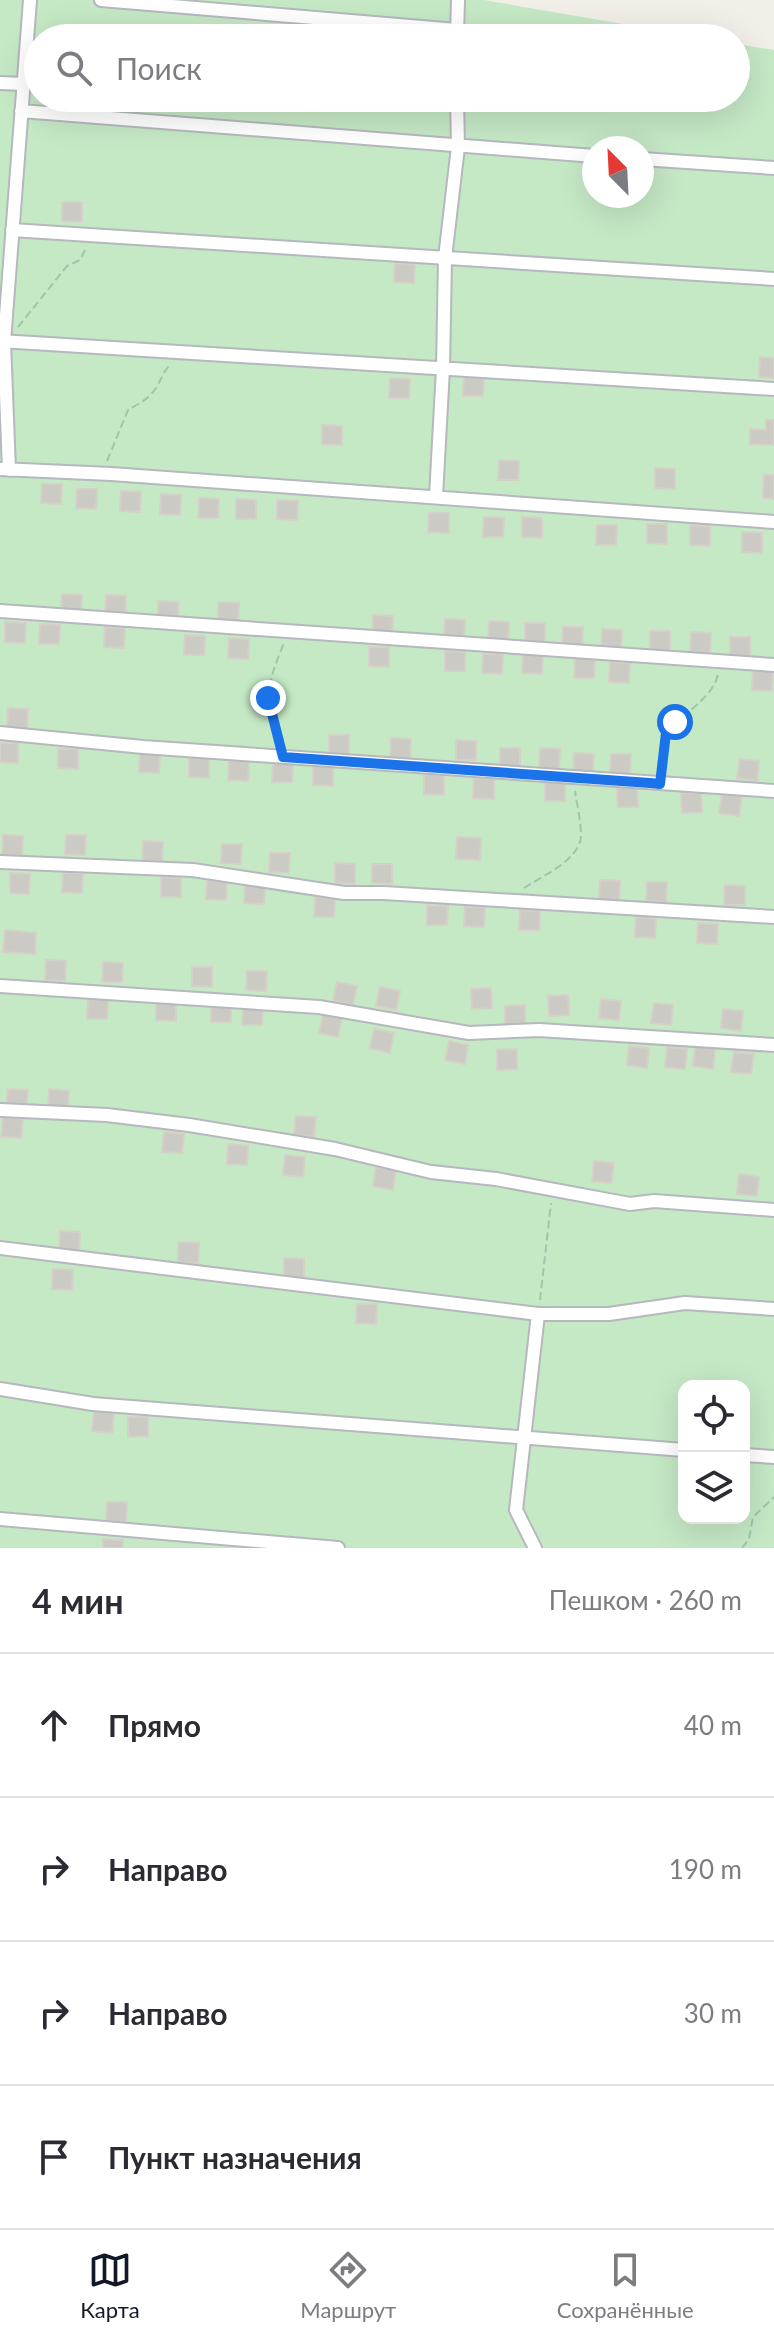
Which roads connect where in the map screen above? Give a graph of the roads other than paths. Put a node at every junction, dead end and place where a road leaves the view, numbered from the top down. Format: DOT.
graph roads {
  1 [pos="30,0"];
  2 [pos="101,0"];
  3 [pos="458,0"];
  4 [pos="28,24"];
  5 [pos="352,24"];
  6 [pos="457,24"];
  7 [pos="0,83"];
  8 [pos="24,84"];
  9 [pos="21,111"];
  10 [pos="24,111"];
  11 [pos="33,112"];
  12 [pos="457,112"];
  13 [pos="458,147"];
  14 [pos="582,155"];
  15 [pos="654,160"];
  16 [pos="774,168"];
  17 [pos="9,221"];
  18 [pos="445,258"];
  19 [pos="774,279"];
  20 [pos="2,341"];
  21 [pos="443,369"];
  22 [pos="774,389"];
  23 [pos="4,470"];
  24 [pos="436,496"];
  25 [pos="774,522"];
  26 [pos="0,611"];
  27 [pos="774,665"];
  28 [pos="0,733"];
  29 [pos="774,791"];
  30 [pos="0,862"];
  31 [pos="774,917"];
  32 [pos="0,986"];
  33 [pos="774,1045"];
  34 [pos="0,1110"];
  35 [pos="774,1210"];
  36 [pos="0,1248"];
  37 [pos="774,1309"];
  38 [pos="538,1314"];
  39 [pos="0,1389"];
  40 [pos="523,1436"];
  41 [pos="678,1449"];
  42 [pos="750,1455"];
  43 [pos="774,1457"];
  44 [pos="0,1519"];
  45 [pos="338,1548"];
  46 [pos="535,1548"];
  1 -- 4 [label="street"];
  2 -- 5 [label="street"];
  3 -- 6 [label="street"];
  7 -- 8 [label="street"];
  8 -- 9 [label="street"];
  9 -- 10 [label="street"];
  9 -- 17 [label="street"];
  11 -- 13 [label="street"];
  12 -- 13 [label="street"];
  13 -- 14 [label="street"];
  13 -- 18 [label="street"];
  15 -- 16 [label="street"];
  17 -- 18 [label="street"];
  17 -- 20 [label="street"];
  18 -- 19 [label="street"];
  18 -- 21 [label="street"];
  20 -- 21 [label="street"];
  20 -- 23 [label="street"];
  21 -- 22 [label="street"];
  21 -- 24 [label="street"];
  23 -- 24 [label="street"];
  24 -- 25 [label="street"];
  26 -- 27 [label="street"];
  28 -- 29 [label="street"];
  30 -- 31 [label="street"];
  32 -- 33 [label="street"];
  34 -- 35 [label="street"];
  36 -- 38 [label="street"];
  37 -- 38 [label="street"];
  38 -- 40 [label="street"];
  39 -- 40 [label="street"];
  40 -- 41 [label="street"];
  40 -- 46 [label="street"];
  42 -- 43 [label="street"];
  44 -- 45 [label="street"];
}
